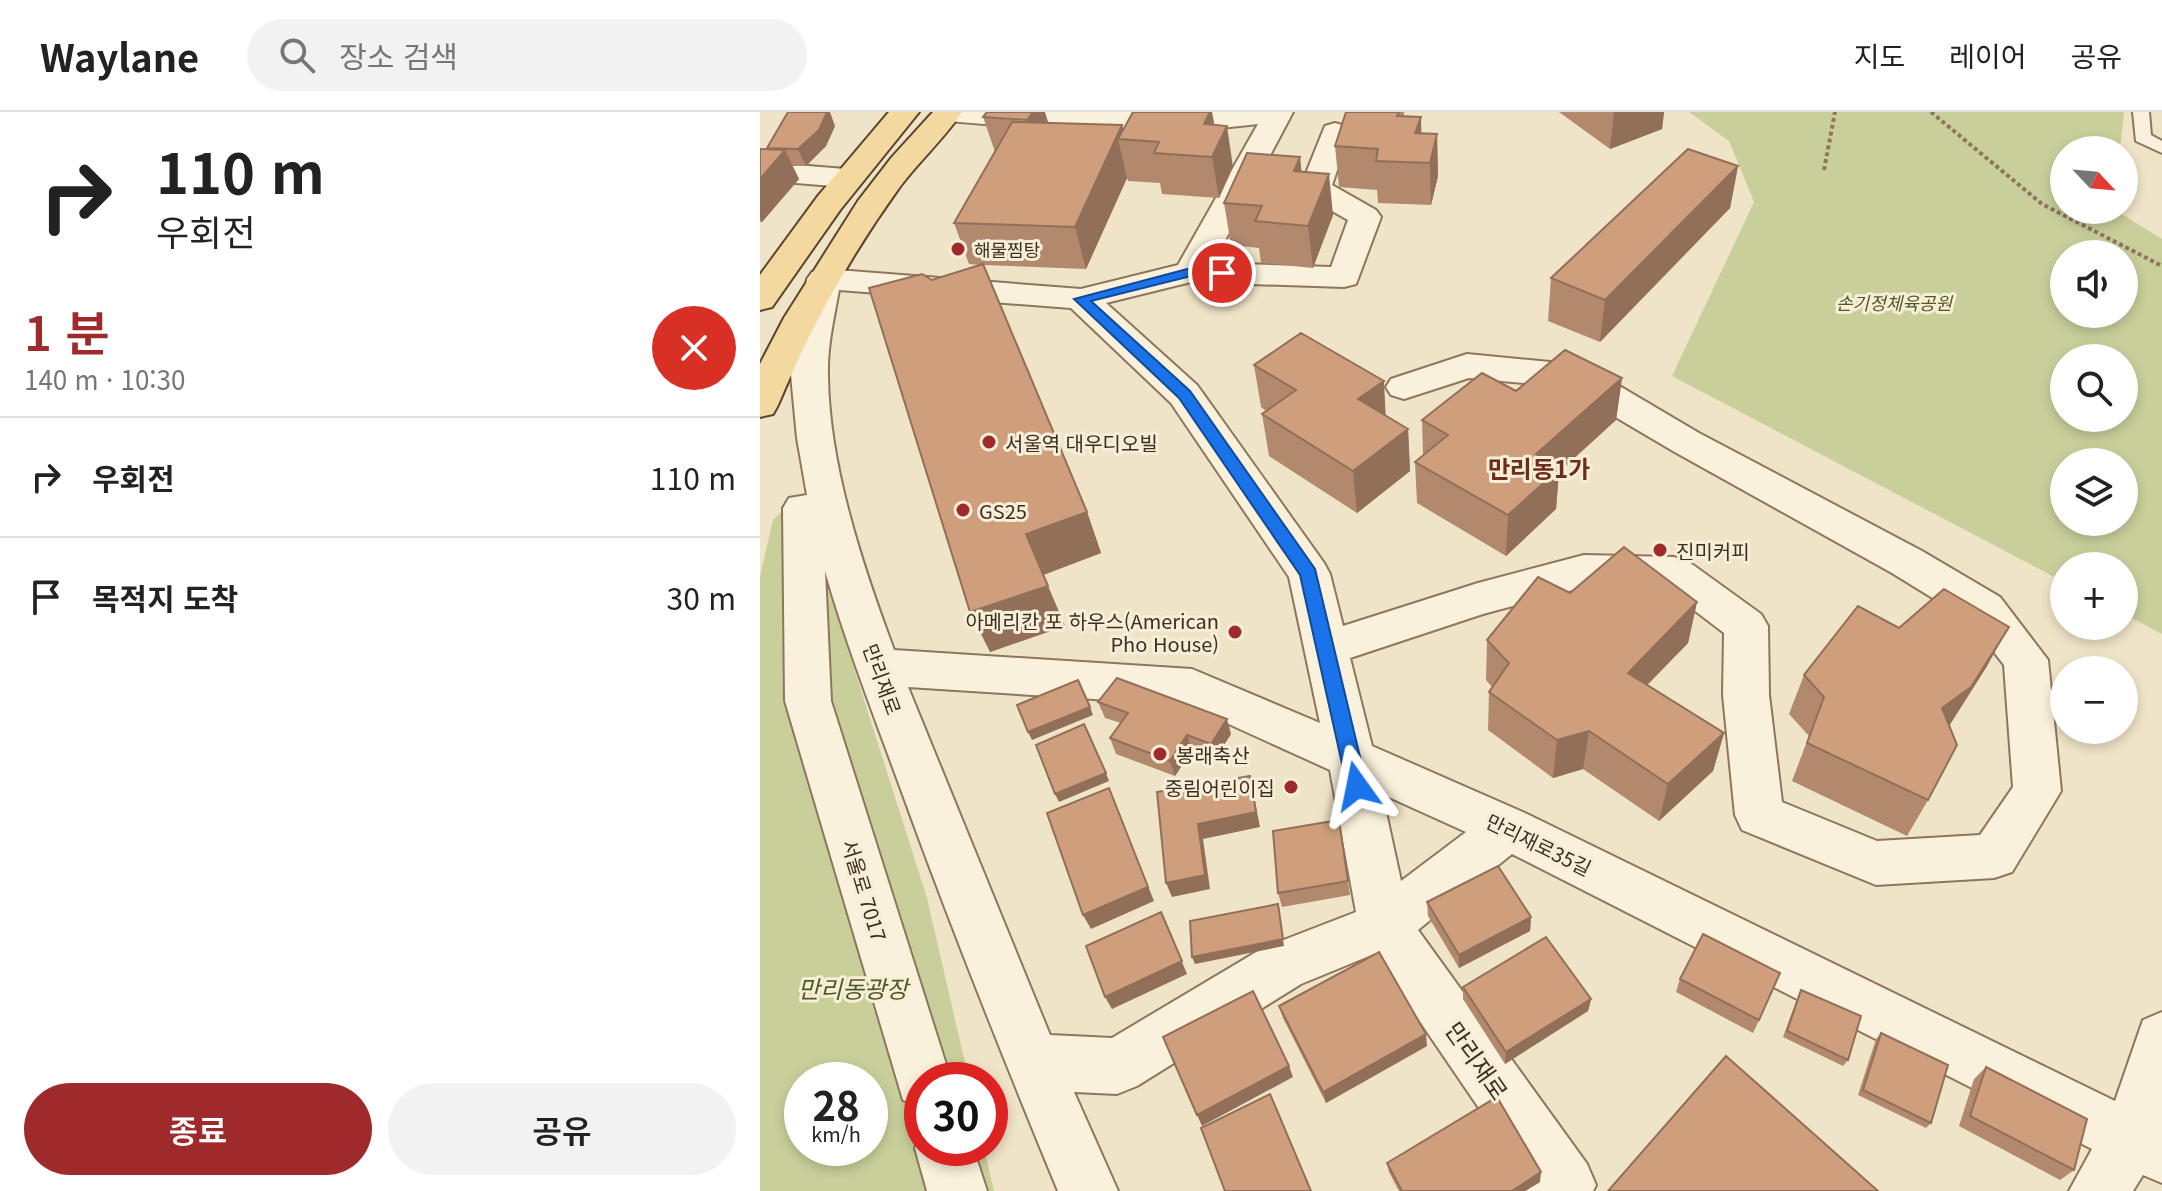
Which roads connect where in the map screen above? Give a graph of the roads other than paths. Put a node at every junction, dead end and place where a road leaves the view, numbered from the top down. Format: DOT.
graph roads {
  1 [pos="905,112"];
  2 [pos="948,112"];
  3 [pos="2141,112"];
  4 [pos="1335,132"];
  5 [pos="2162,148"];
  6 [pos="760,171"];
  7 [pos="845,178"];
  8 [pos="1191,272"];
  9 [pos="824,279"];
  10 [pos="1081,299"];
  11 [pos="760,300"];
  12 [pos="1404,387"];
  13 [pos="760,405"];
  14 [pos="803,508"];
  15 [pos="1326,649"];
  16 [pos="878,667"];
  17 [pos="1351,758"];
  18 [pos="1508,828"];
  19 [pos="1384,925"];
  20 [pos="2162,1039"];
  21 [pos="918,1062"];
  22 [pos="1031,1062"];
  23 [pos="2147,1147"];
  24 [pos="949,1166"];
  25 [pos="957,1191"];
  26 [pos="1088,1191"];
  27 [pos="1556,1191"];
  28 [pos="2099,1191"];
  1 -- 7 [label="main road"];
  2 -- 8 [label="street"];
  2 -- 9 [label="main road, 만리재로"];
  3 -- 5 [label="lane"];
  4 -- 8 [label="street"];
  6 -- 7 [label="street"];
  7 -- 11 [label="main road"];
  8 -- 10 [label="street"];
  9 -- 10 [label="street"];
  9 -- 13 [label="main road, 만리재로"];
  9 -- 16 [label="street, 만리재로"];
  10 -- 15 [label="street"];
  12 -- 15 [label="street"];
  14 -- 21 [label="street, 서울로 7017"];
  15 -- 17 [label="street"];
  16 -- 17 [label="street, 만리재로35길"];
  16 -- 22 [label="street, 만리재로"];
  17 -- 18 [label="street, 만리재로35길"];
  17 -- 19 [label="street"];
  18 -- 19 [label="street"];
  18 -- 23 [label="street, 만리재로35길"];
  19 -- 22 [label="street"];
  19 -- 27 [label="street, 만리재로"];
  20 -- 23 [label="street"];
  22 -- 26 [label="street, 만리재로"];
  23 -- 28 [label="street"];
  24 -- 25 [label="street"];
}
